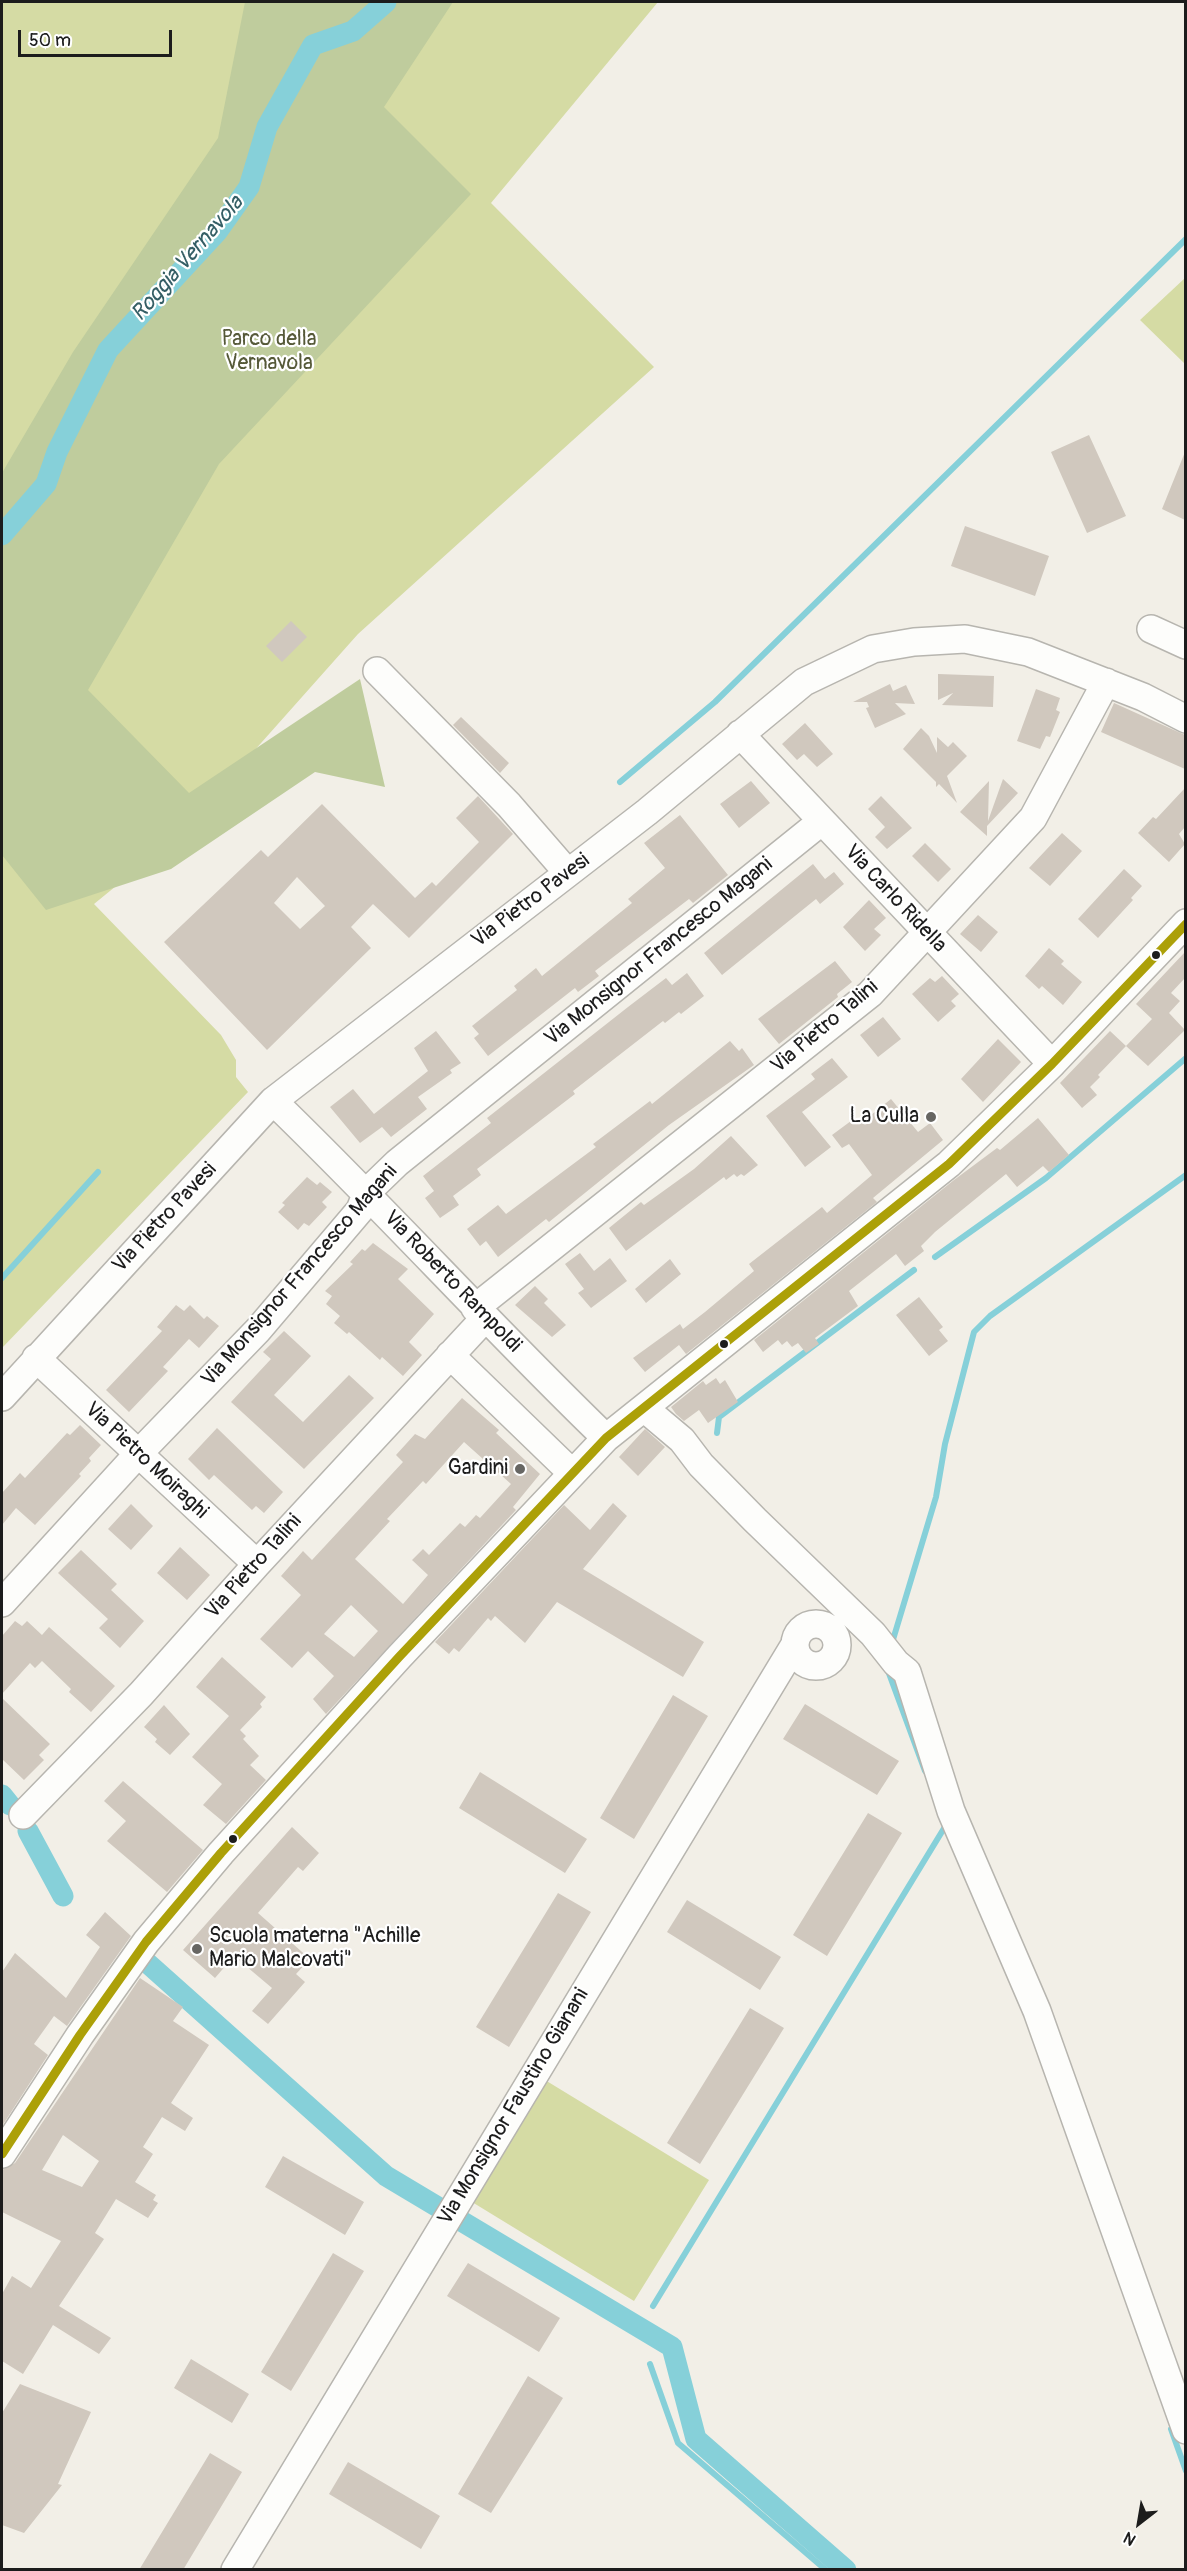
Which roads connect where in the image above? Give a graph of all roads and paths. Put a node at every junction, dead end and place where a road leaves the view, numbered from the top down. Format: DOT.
graph roads {
  1 [pos="1151,629"];
  2 [pos="1185,645"];
  3 [pos="377,671"];
  4 [pos="1106,682"];
  5 [pos="1178,712"];
  6 [pos="740,734"];
  7 [pos="822,821"];
  8 [pos="568,873"];
  9 [pos="1185,923"];
  10 [pos="926,933"];
  11 [pos="1052,1064"];
  12 [pos="273,1101"];
  13 [pos="367,1192"];
  14 [pos="480,1313"];
  15 [pos="450,1355"];
  16 [pos="36,1358"];
  17 [pos="2,1397"];
  18 [pos="644,1408"];
  19 [pos="606,1438"];
  20 [pos="138,1454"];
  21 [pos="572,1473"];
  22 [pos="257,1564"];
  23 [pos="2,1603"];
  24 [pos="794,1646"];
  25 [pos="23,1815"];
  26 [pos="2,2154"];
  27 [pos="1185,2430"];
  28 [pos="235,2570"];
  1 -- 2 [label="street"];
  3 -- 8 [label="street"];
  4 -- 5 [label="street, Via Pietro Pavesi"];
  4 -- 6 [label="street, Via Pietro Pavesi"];
  4 -- 10 [label="street, Via Pietro Talini"];
  6 -- 7 [label="street, Via Carlo Ridella"];
  6 -- 8 [label="street, Via Pietro Pavesi"];
  7 -- 10 [label="street, Via Carlo Ridella"];
  7 -- 13 [label="street, Via Monsignor Francesco Magani"];
  8 -- 12 [label="street, Via Pietro Pavesi"];
  9 -- 11 [label="street"];
  10 -- 11 [label="street, Via Carlo Ridella"];
  10 -- 14 [label="street, Via Pietro Talini"];
  11 -- 18 [label="street"];
  12 -- 13 [label="street, Via Roberto Rampoldi"];
  12 -- 16 [label="street, Via Pietro Pavesi"];
  13 -- 14 [label="street, Via Roberto Rampoldi"];
  13 -- 20 [label="street, Via Monsignor Francesco Magani"];
  14 -- 15 [label="street, Via Pietro Talini"];
  14 -- 19 [label="street, Via Roberto Rampoldi"];
  15 -- 21 [label="street"];
  15 -- 22 [label="street, Via Pietro Talini"];
  16 -- 17 [label="street, Via Pietro Pavesi"];
  16 -- 20 [label="street, Via Pietro Moiraghi"];
  18 -- 19 [label="street"];
  18 -- 27 [label="street"];
  19 -- 21 [label="street"];
  20 -- 22 [label="street, Via Pietro Moiraghi"];
  20 -- 23 [label="street, Via Monsignor Francesco Magani"];
  21 -- 26 [label="street"];
  22 -- 25 [label="street, Via Pietro Talini"];
  24 -- 28 [label="street, Via Monsignor Faustino Gianani"];
}
